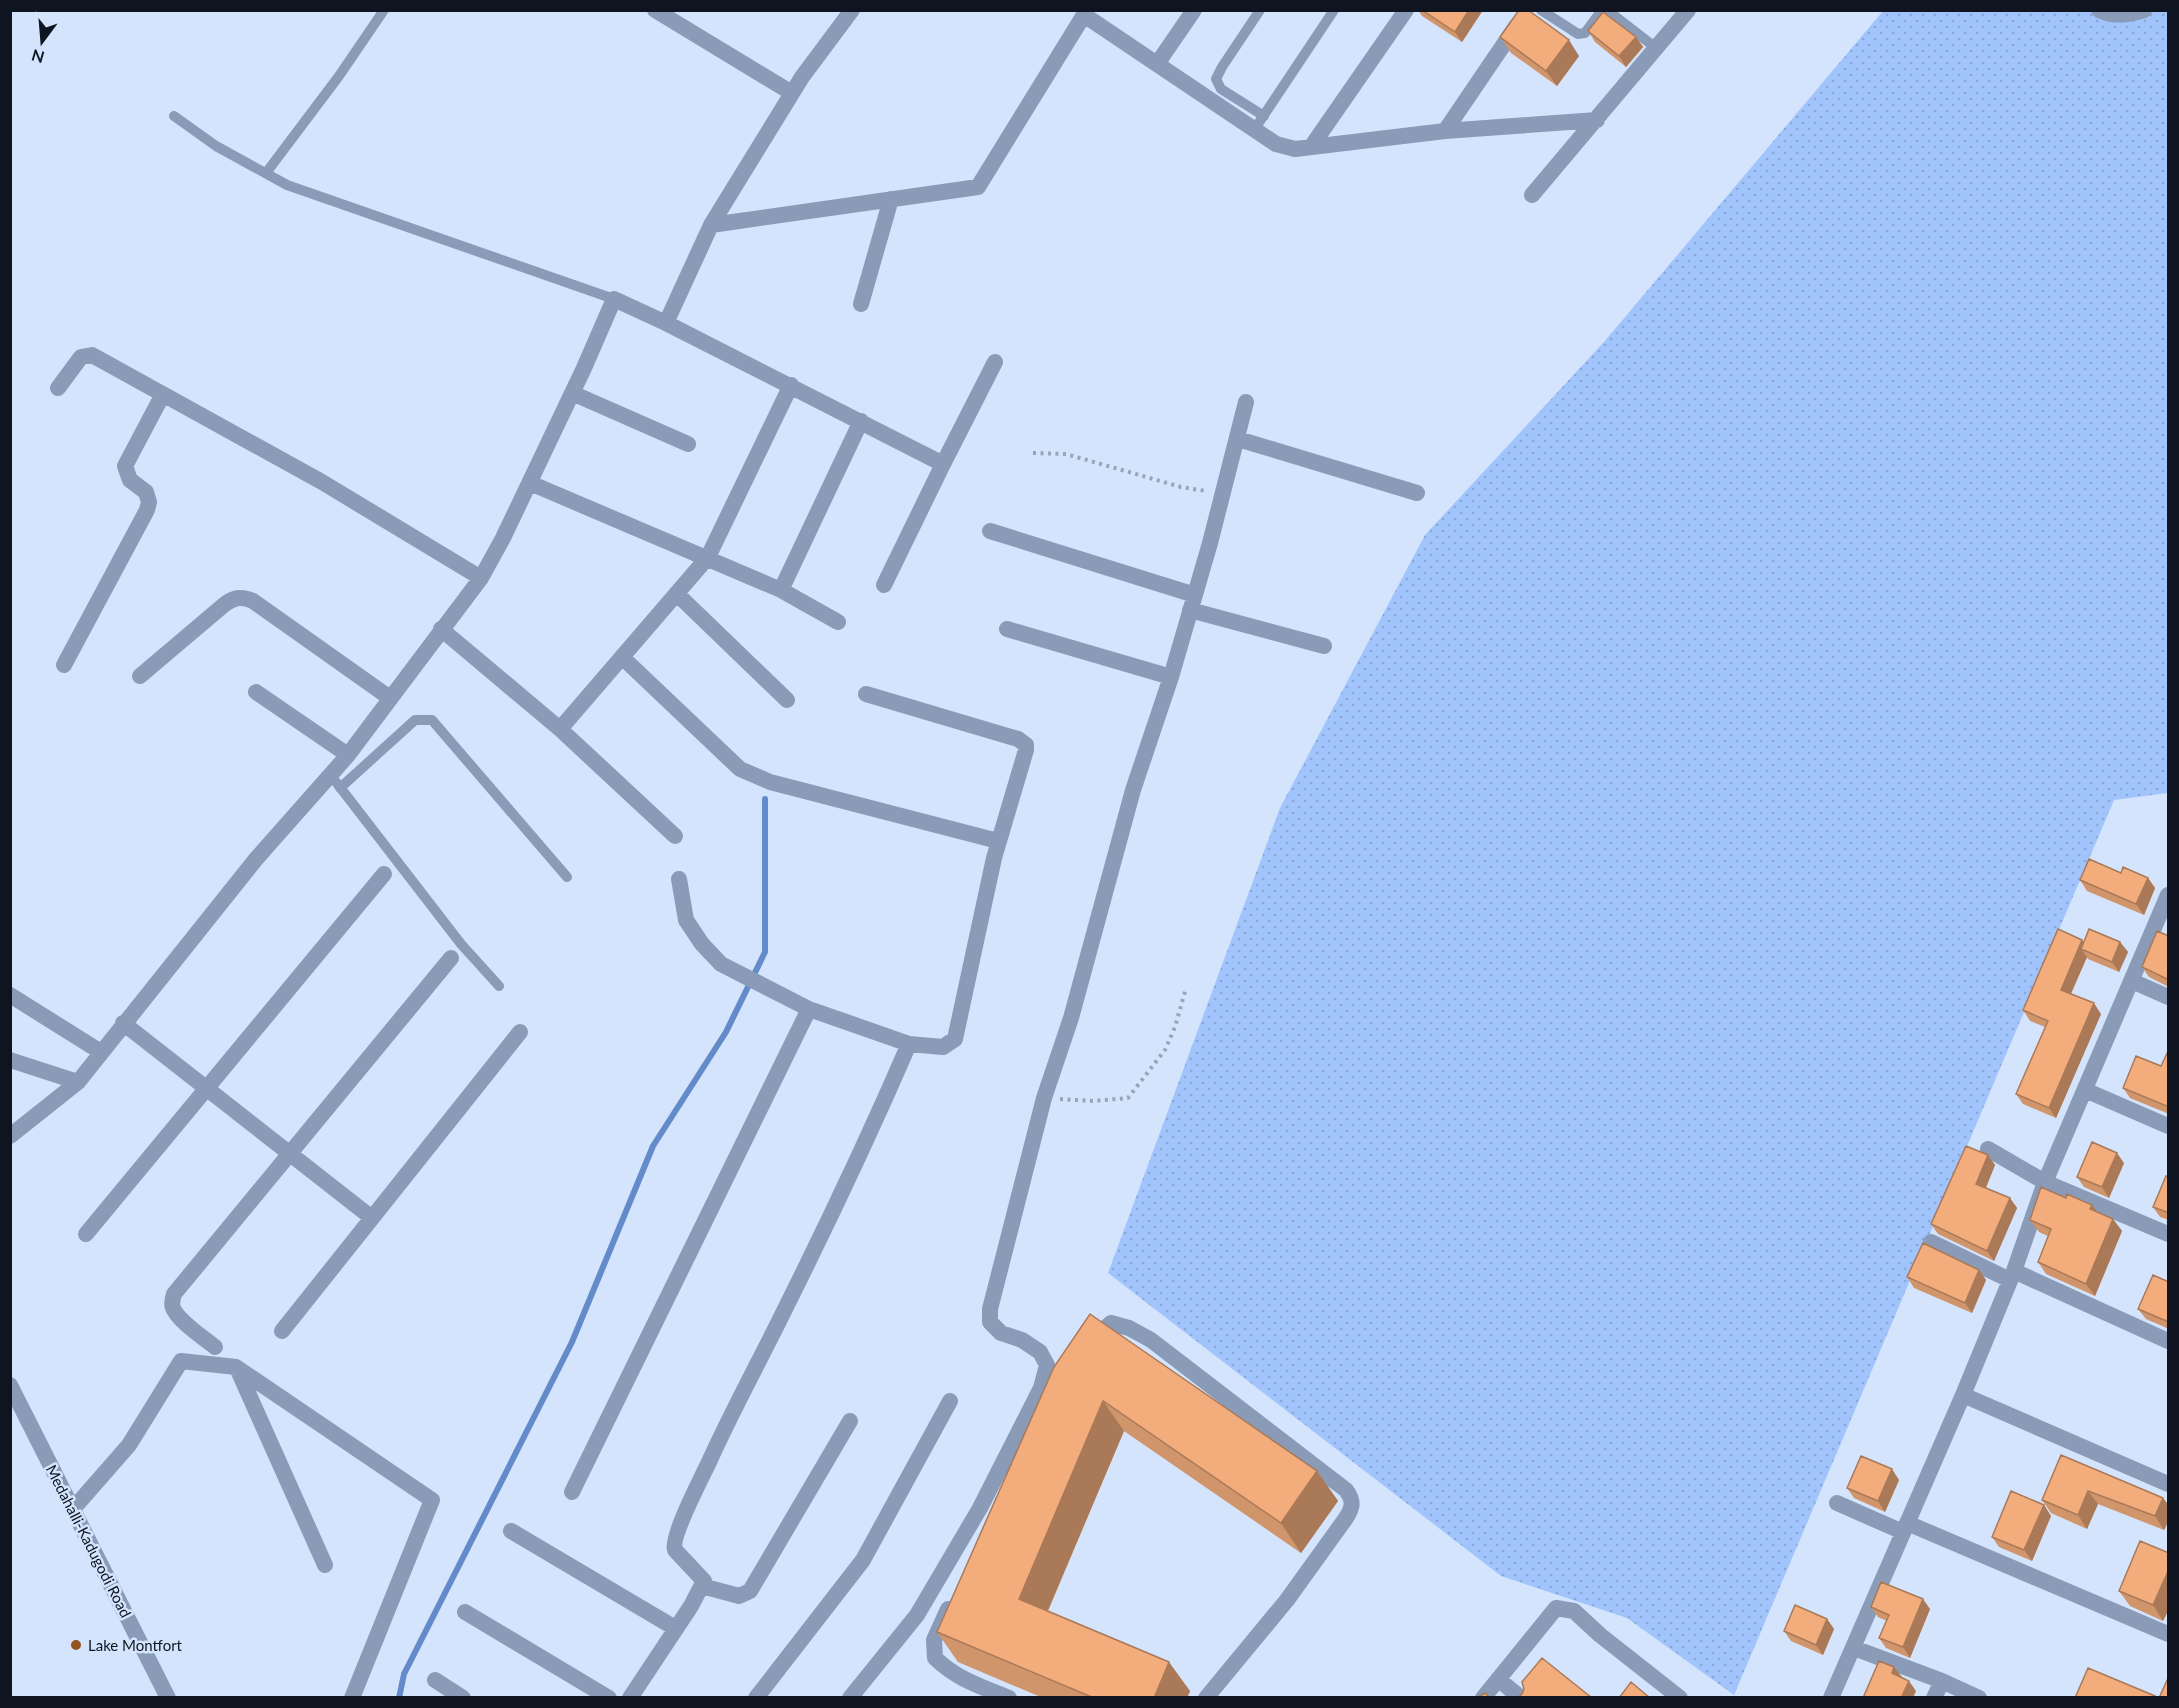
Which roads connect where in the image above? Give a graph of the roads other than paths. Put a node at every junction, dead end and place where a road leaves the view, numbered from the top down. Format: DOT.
graph roads {
  1 [pos="384,10"];
  2 [pos="655,10"];
  3 [pos="1194,10"];
  4 [pos="1260,10"];
  5 [pos="1334,10"];
  6 [pos="1406,10"];
  7 [pos="1604,10"];
  8 [pos="1688,10"];
  9 [pos="2099,10"];
  10 [pos="2144,10"];
  11 [pos="1534,11"];
  12 [pos="845,13"];
  13 [pos="1085,13"];
  14 [pos="1656,48"];
  15 [pos="1158,64"];
  16 [pos="792,93"];
  17 [pos="1224,100"];
  18 [pos="174,116"];
  19 [pos="1597,120"];
  20 [pos="1259,123"];
  21 [pos="1445,131"];
  22 [pos="1311,147"];
  23 [pos="266,173"];
  24 [pos="1532,195"];
  25 [pos="891,199"];
  26 [pos="711,225"];
  27 [pos="614,299"];
  28 [pos="861,304"];
  29 [pos="666,323"];
  30 [pos="995,362"];
  31 [pos="791,385"];
  32 [pos="58,388"];
  33 [pos="572,393"];
  34 [pos="163,394"];
  35 [pos="1246,402"];
  36 [pos="861,421"];
  37 [pos="1238,439"];
  38 [pos="688,444"];
  39 [pos="943,464"];
  40 [pos="530,483"];
  41 [pos="1417,493"];
  42 [pos="990,531"];
  43 [pos="708,558"];
  44 [pos="481,578"];
  45 [pos="884,585"];
  46 [pos="781,590"];
  47 [pos="677,594"];
  48 [pos="1192,603"];
  49 [pos="838,622"];
  50 [pos="441,628"];
  51 [pos="1007,629"];
  52 [pos="1324,645"];
  53 [pos="622,657"];
  54 [pos="64,665"];
  55 [pos="140,676"];
  56 [pos="1171,677"];
  57 [pos="256,692"];
  58 [pos="866,694"];
  59 [pos="390,698"];
  60 [pos="787,700"];
  61 [pos="560,729"];
  62 [pos="348,755"];
  63 [pos="335,781"];
  64 [pos="675,836"];
  65 [pos="998,841"];
  66 [pos="384,874"];
  67 [pos="567,877"];
  68 [pos="680,879"];
  69 [pos="2169,895"];
  70 [pos="451,958"];
  71 [pos="2132,981"];
  72 [pos="500,986"];
  73 [pos="10,995"];
  74 [pos="2169,997"];
  75 [pos="809,1009"];
  76 [pos="123,1023"];
  77 [pos="520,1032"];
  78 [pos="909,1044"];
  79 [pos="101,1052"];
  80 [pos="10,1060"];
  81 [pos="78,1082"];
  82 [pos="206,1088"];
  83 [pos="2085,1090"];
  84 [pos="2169,1126"];
  85 [pos="10,1136"];
  86 [pos="1988,1149"];
  87 [pos="291,1155"];
  88 [pos="2045,1182"];
  89 [pos="372,1218"];
  90 [pos="86,1234"];
  91 [pos="2169,1234"];
  92 [pos="1931,1242"];
  93 [pos="2012,1276"];
  94 [pos="282,1331"];
  95 [pos="2169,1341"];
  96 [pos="215,1347"];
  97 [pos="1082,1355"];
  98 [pos="236,1367"];
  99 [pos="10,1385"];
  100 [pos="1963,1395"];
  101 [pos="950,1401"];
  102 [pos="850,1421"];
  103 [pos="1036,1434"];
  104 [pos="2169,1484"];
  105 [pos="572,1492"];
  106 [pos="1837,1503"];
  107 [pos="73,1509"];
  108 [pos="1905,1527"];
  109 [pos="511,1531"];
  110 [pos="976,1547"];
  111 [pos="325,1565"];
  112 [pos="702,1586"];
  113 [pos="952,1599"];
  114 [pos="465,1612"];
  115 [pos="675,1628"];
  116 [pos="2169,1634"];
  117 [pos="1854,1648"];
  118 [pos="1498,1679"];
  119 [pos="435,1680"];
  120 [pos="1942,1681"];
  121 [pos="168,1698"];
  122 [pos="352,1698"];
  123 [pos="462,1698"];
  124 [pos="609,1698"];
  125 [pos="630,1698"];
  126 [pos="756,1698"];
  127 [pos="850,1698"];
  128 [pos="1009,1698"];
  129 [pos="1206,1698"];
  130 [pos="1483,1698"];
  131 [pos="1521,1698"];
  132 [pos="1680,1698"];
  133 [pos="1832,1698"];
  134 [pos="1934,1698"];
  135 [pos="1979,1698"];
  1 -- 23 [label="lane"];
  2 -- 16 [label="street"];
  3 -- 15 [label="street"];
  4 -- 17 [label="lane"];
  5 -- 20 [label="lane"];
  6 -- 22 [label="street"];
  7 -- 11 [label="lane"];
  7 -- 14 [label="lane"];
  8 -- 14 [label="street"];
  9 -- 10 [label="street"];
  11 -- 21 [label="street"];
  12 -- 16 [label="street"];
  13 -- 15 [label="street"];
  13 -- 25 [label="street"];
  14 -- 19 [label="street"];
  15 -- 17 [label="street"];
  16 -- 26 [label="street"];
  17 -- 20 [label="street"];
  18 -- 23 [label="lane"];
  19 -- 21 [label="street"];
  19 -- 24 [label="street"];
  20 -- 22 [label="street"];
  21 -- 22 [label="street"];
  23 -- 27 [label="lane"];
  25 -- 26 [label="street"];
  25 -- 28 [label="street"];
  26 -- 29 [label="street"];
  27 -- 29 [label="street"];
  27 -- 33 [label="street"];
  29 -- 31 [label="street"];
  30 -- 39 [label="street"];
  31 -- 36 [label="street"];
  31 -- 43 [label="street"];
  32 -- 34 [label="street"];
  33 -- 38 [label="street"];
  33 -- 40 [label="street"];
  34 -- 44 [label="street"];
  34 -- 54 [label="street"];
  35 -- 37 [label="street"];
  36 -- 39 [label="street"];
  36 -- 46 [label="street"];
  37 -- 41 [label="street"];
  37 -- 48 [label="street"];
  39 -- 45 [label="street"];
  40 -- 43 [label="street"];
  40 -- 44 [label="street"];
  42 -- 48 [label="street"];
  43 -- 46 [label="street"];
  43 -- 47 [label="street"];
  44 -- 50 [label="street"];
  46 -- 49 [label="street"];
  47 -- 53 [label="street"];
  47 -- 60 [label="street"];
  48 -- 52 [label="street"];
  48 -- 56 [label="street"];
  50 -- 59 [label="street"];
  50 -- 61 [label="street"];
  51 -- 56 [label="street"];
  53 -- 61 [label="street"];
  53 -- 65 [label="street"];
  55 -- 59 [label="street"];
  56 -- 127 [label="street"];
  57 -- 62 [label="street"];
  58 -- 65 [label="street"];
  59 -- 62 [label="street"];
  61 -- 64 [label="street"];
  62 -- 63 [label="street"];
  63 -- 67 [label="lane"];
  63 -- 72 [label="lane"];
  63 -- 76 [label="street"];
  65 -- 78 [label="street"];
  66 -- 82 [label="street"];
  68 -- 75 [label="street"];
  69 -- 71 [label="street"];
  70 -- 87 [label="street"];
  71 -- 74 [label="street"];
  71 -- 83 [label="street"];
  73 -- 79 [label="street"];
  75 -- 78 [label="street"];
  75 -- 105 [label="street"];
  76 -- 79 [label="street"];
  76 -- 82 [label="street"];
  77 -- 89 [label="street"];
  78 -- 112 [label="street"];
  79 -- 81 [label="street"];
  80 -- 81 [label="street"];
  81 -- 85 [label="street"];
  82 -- 87 [label="street"];
  82 -- 90 [label="street"];
  83 -- 84 [label="street"];
  83 -- 88 [label="street"];
  86 -- 88 [label="street"];
  87 -- 89 [label="street"];
  87 -- 96 [label="street"];
  88 -- 91 [label="street"];
  88 -- 93 [label="street"];
  89 -- 94 [label="street"];
  92 -- 93 [label="street"];
  93 -- 95 [label="street"];
  93 -- 100 [label="street"];
  97 -- 129 [label="street"];
  98 -- 107 [label="street"];
  98 -- 111 [label="street"];
  98 -- 122 [label="street"];
  99 -- 107 [label="street, Medahalli-Kadugodi Road"];
  100 -- 104 [label="street"];
  100 -- 108 [label="street"];
  101 -- 126 [label="street"];
  102 -- 112 [label="street"];
  103 -- 110 [label="street"];
  106 -- 108 [label="street"];
  107 -- 121 [label="street, Medahalli-Kadugodi Road"];
  108 -- 116 [label="street"];
  108 -- 117 [label="street"];
  109 -- 115 [label="street"];
  112 -- 115 [label="street"];
  113 -- 128 [label="street"];
  114 -- 124 [label="street"];
  115 -- 125 [label="street"];
  117 -- 120 [label="street"];
  117 -- 133 [label="street"];
  118 -- 130 [label="street"];
  118 -- 131 [label="street"];
  118 -- 132 [label="street"];
  119 -- 123 [label="street"];
  120 -- 134 [label="street"];
  120 -- 135 [label="street"];
}
